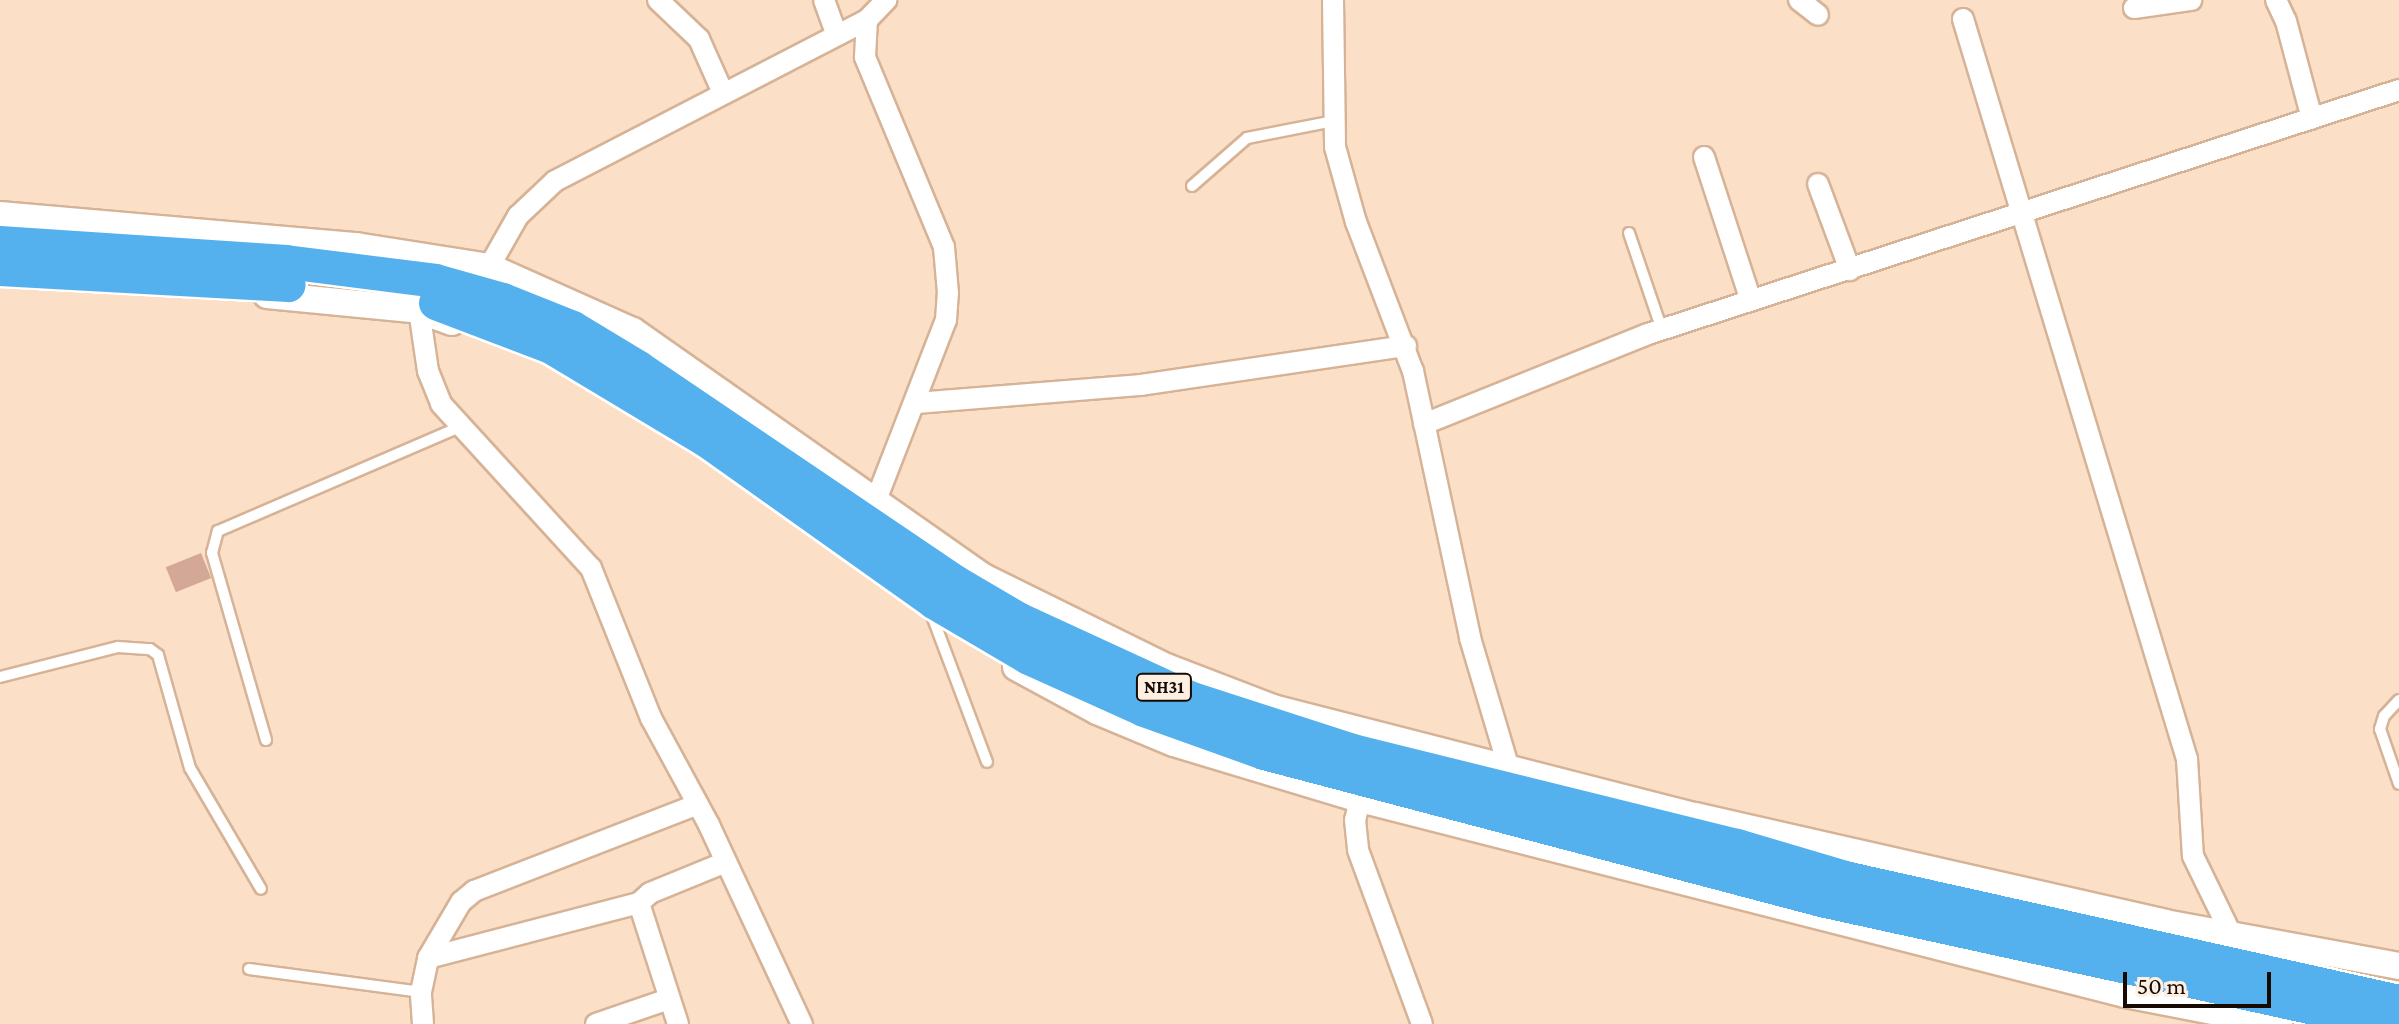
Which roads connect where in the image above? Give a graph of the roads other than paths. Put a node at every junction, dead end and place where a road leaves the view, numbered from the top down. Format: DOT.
graph roads {
  1 [pos="658,0"];
  2 [pos="824,0"];
  3 [pos="886,0"];
  4 [pos="1333,0"];
  5 [pos="1799,0"];
  6 [pos="2191,0"];
  7 [pos="2276,0"];
  8 [pos="2134,8"];
  9 [pos="1818,15"];
  10 [pos="1963,19"];
  11 [pos="867,20"];
  12 [pos="837,35"];
  13 [pos="2399,90"];
  14 [pos="723,93"];
  15 [pos="2312,119"];
  16 [pos="1334,121"];
  17 [pos="1704,157"];
  18 [pos="1818,184"];
  19 [pos="1192,186"];
  20 [pos="0,215"];
  21 [pos="2020,217"];
  22 [pos="1629,233"];
  23 [pos="0,243"];
  24 [pos="489,267"];
  25 [pos="0,269"];
  26 [pos="1850,270"];
  27 [pos="0,282"];
  28 [pos="1751,301"];
  29 [pos="419,310"];
  30 [pos="1662,330"];
  31 [pos="1406,346"];
  32 [pos="917,403"];
  33 [pos="1424,424"];
  34 [pos="462,426"];
  35 [pos="875,498"];
  36 [pos="857,562"];
  37 [pos="931,613"];
  38 [pos="0,677"];
  39 [pos="2399,700"];
  40 [pos="266,740"];
  41 [pos="987,762"];
  42 [pos="1509,769"];
  43 [pos="2399,784"];
  44 [pos="1360,799"];
  45 [pos="698,804"];
  46 [pos="724,859"];
  47 [pos="261,889"];
  48 [pos="639,903"];
  49 [pos="2230,932"];
  50 [pos="428,958"];
  51 [pos="2399,966"];
  52 [pos="249,969"];
  53 [pos="421,992"];
  54 [pos="669,999"];
  55 [pos="2399,1002"];
  56 [pos="797,1020"];
  57 [pos="423,1024"];
  58 [pos="596,1024"];
  59 [pos="678,1024"];
  60 [pos="1422,1024"];
  61 [pos="2279,1024"];
  62 [pos="2387,1024"];
  1 -- 14 [label="street"];
  2 -- 12 [label="street"];
  3 -- 11 [label="street"];
  4 -- 16 [label="street"];
  5 -- 9 [label="street"];
  6 -- 8 [label="street"];
  7 -- 15 [label="street"];
  10 -- 21 [label="street"];
  11 -- 12 [label="street"];
  11 -- 32 [label="street"];
  12 -- 14 [label="street"];
  13 -- 15 [label="street"];
  14 -- 24 [label="street"];
  15 -- 21 [label="street"];
  16 -- 19 [label="lane"];
  16 -- 31 [label="street"];
  17 -- 28 [label="street"];
  18 -- 26 [label="street"];
  20 -- 24 [label="street"];
  21 -- 26 [label="street"];
  21 -- 49 [label="street"];
  22 -- 30 [label="lane"];
  23 -- 55 [label="highway, NH31, bridge"];
  24 -- 35 [label="street"];
  25 -- 62 [label="highway, NH31, bridge"];
  26 -- 28 [label="street"];
  27 -- 29 [label="street"];
  28 -- 30 [label="street"];
  29 -- 34 [label="street"];
  29 -- 36 [label="street"];
  30 -- 33 [label="street"];
  31 -- 32 [label="street"];
  31 -- 33 [label="street"];
  32 -- 35 [label="street"];
  33 -- 42 [label="street"];
  34 -- 40 [label="lane"];
  34 -- 45 [label="street"];
  35 -- 36 [label="street"];
  35 -- 42 [label="street"];
  36 -- 37 [label="street"];
  37 -- 41 [label="lane"];
  37 -- 44 [label="street"];
  38 -- 47 [label="lane"];
  39 -- 43 [label="lane"];
  42 -- 49 [label="street"];
  44 -- 60 [label="street"];
  44 -- 61 [label="street"];
  45 -- 46 [label="street"];
  45 -- 50 [label="street"];
  46 -- 48 [label="street"];
  46 -- 56 [label="street"];
  48 -- 50 [label="street"];
  48 -- 54 [label="street"];
  49 -- 51 [label="street"];
  50 -- 53 [label="street"];
  52 -- 53 [label="lane"];
  53 -- 57 [label="street"];
  54 -- 58 [label="street"];
  54 -- 59 [label="street"];
}
